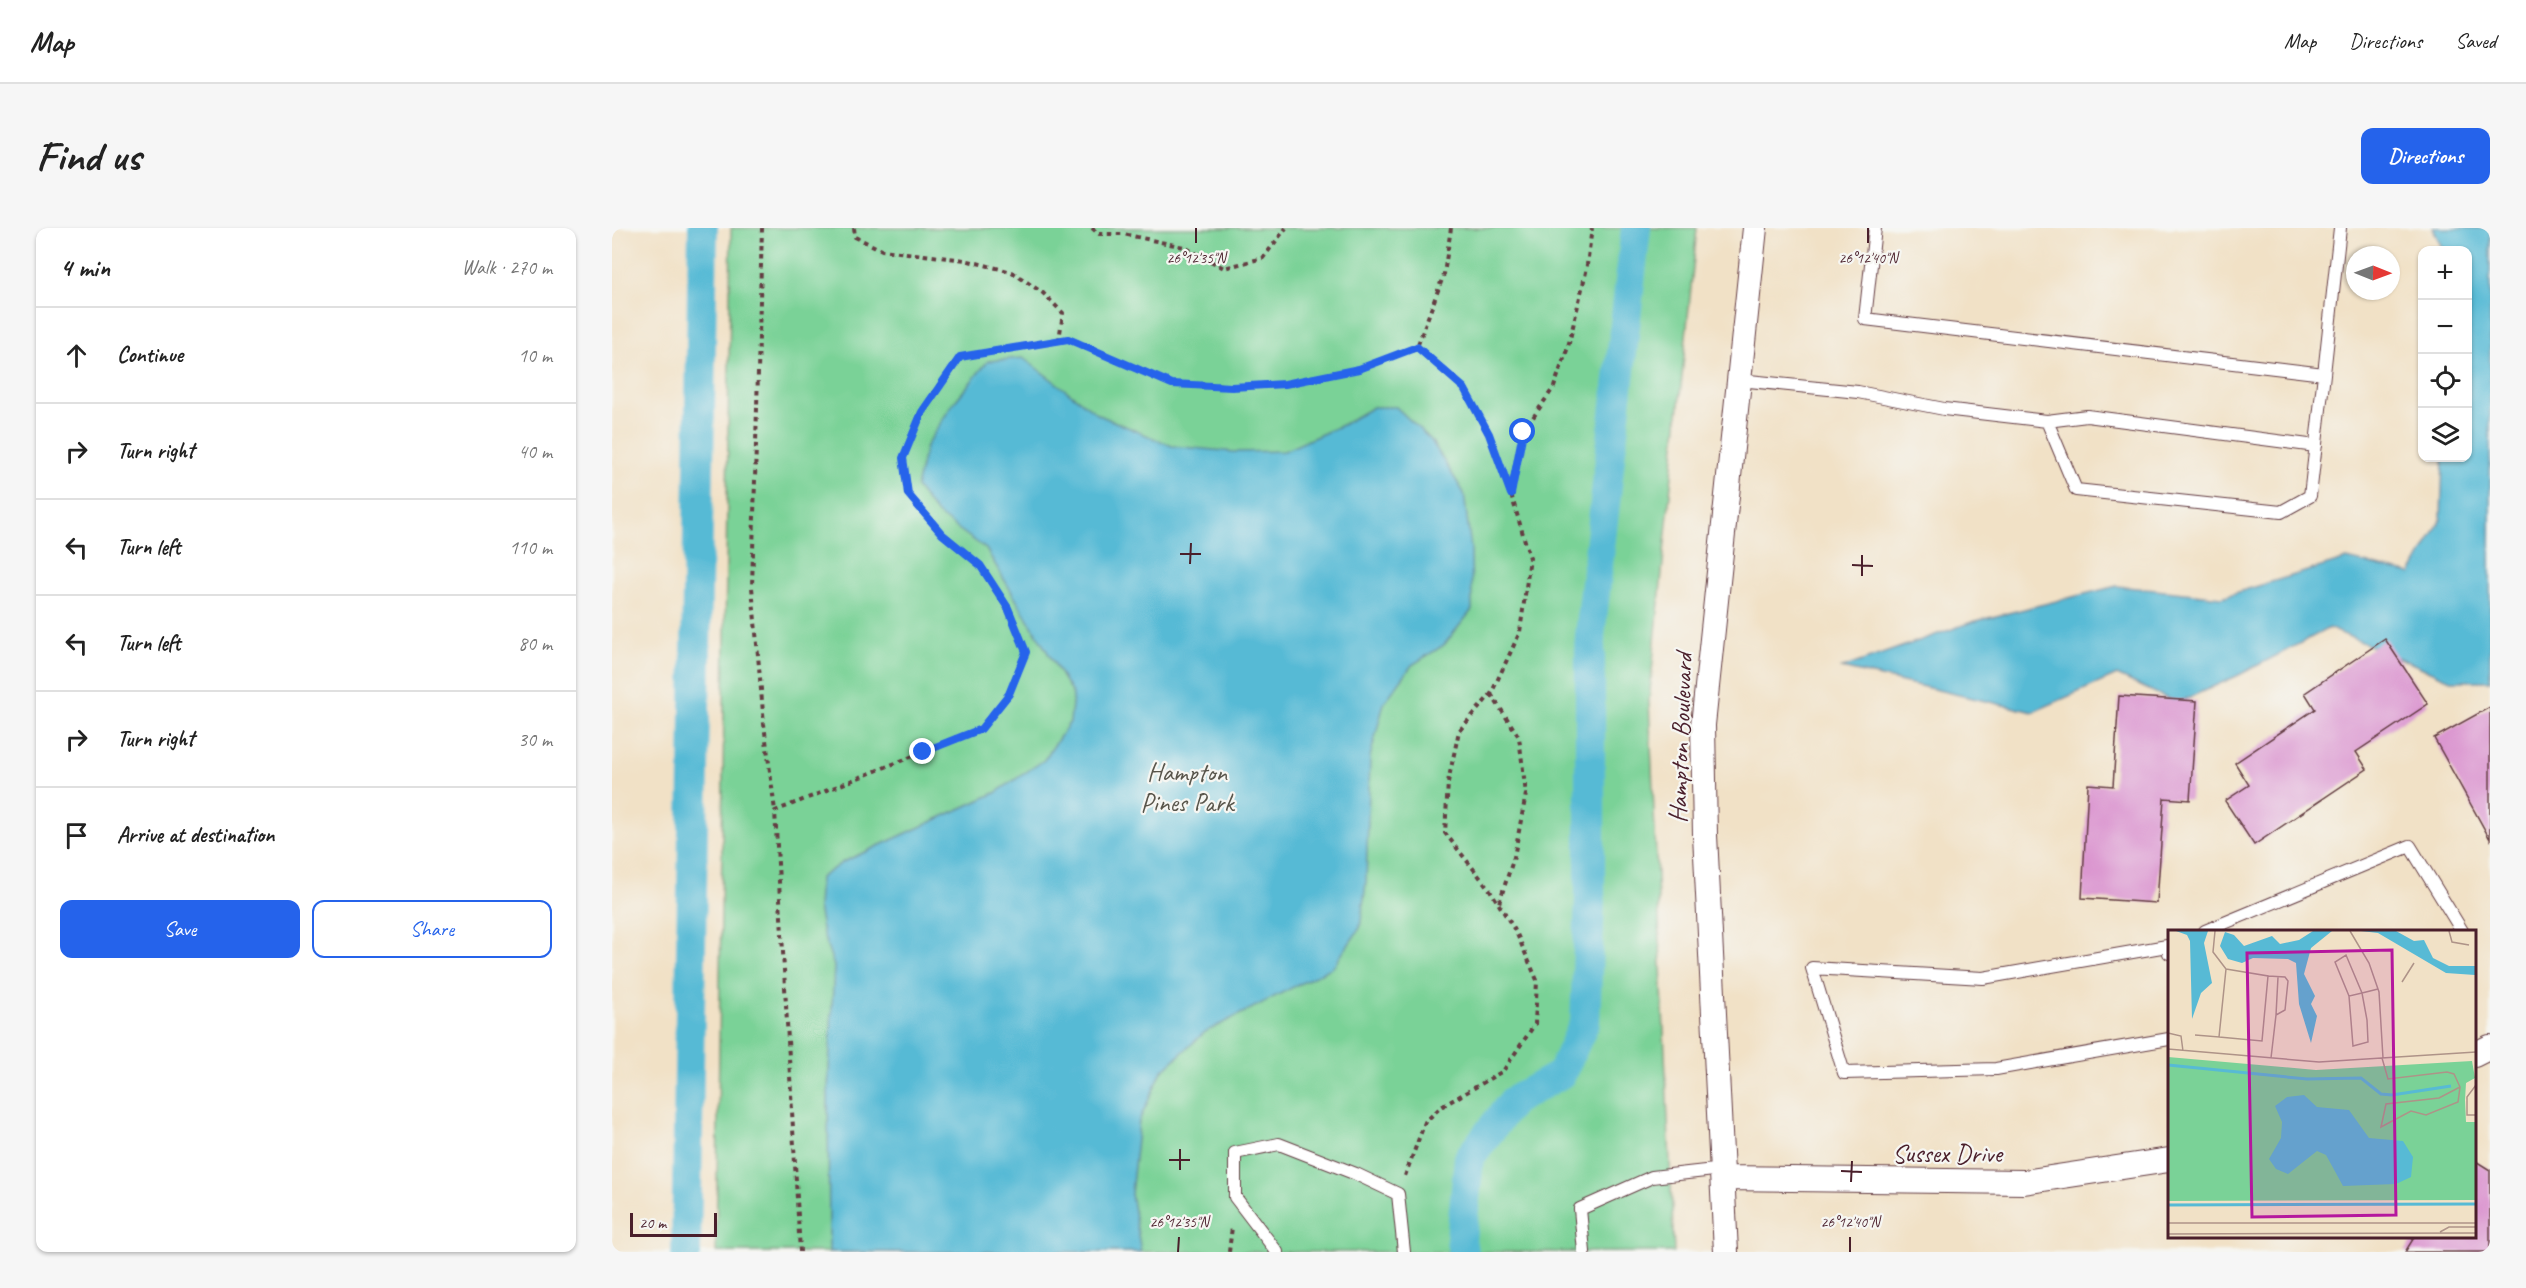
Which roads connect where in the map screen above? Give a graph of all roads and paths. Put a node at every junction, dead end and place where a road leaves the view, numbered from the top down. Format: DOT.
graph roads {
  1 [pos="762,228"];
  2 [pos="854,228"];
  3 [pos="1092,228"];
  4 [pos="1286,228"];
  5 [pos="1451,228"];
  6 [pos="1592,228"];
  7 [pos="1755,228"];
  8 [pos="1875,228"];
  9 [pos="2340,228"];
  10 [pos="1059,340"];
  11 [pos="1417,347"];
  12 [pos="2324,374"];
  13 [pos="1738,380"];
  14 [pos="2047,421"];
  15 [pos="2316,446"];
  16 [pos="1511,494"];
  17 [pos="1491,694"];
  18 [pos="775,811"];
  19 [pos="1499,904"];
  20 [pos="2207,930"];
  21 [pos="2461,930"];
  22 [pos="2168,948"];
  23 [pos="2168,1039"];
  24 [pos="2490,1047"];
  25 [pos="2475,1054"];
  26 [pos="2168,1160"];
  27 [pos="1723,1174"];
  28 [pos="1398,1194"];
  29 [pos="800,1252"];
  30 [pos="1277,1252"];
  31 [pos="1404,1252"];
  32 [pos="1584,1252"];
  33 [pos="1726,1252"];
  1 -- 18 [label="path"];
  2 -- 10 [label="path"];
  3 -- 4 [label="path"];
  5 -- 11 [label="path"];
  6 -- 16 [label="path"];
  7 -- 13 [label="street, Hampton Boulevard"];
  8 -- 12 [label="lane"];
  9 -- 12 [label="lane"];
  10 -- 11 [label="path"];
  10 -- 18 [label="path"];
  11 -- 16 [label="path"];
  12 -- 15 [label="lane"];
  13 -- 14 [label="lane"];
  13 -- 27 [label="street, Hampton Boulevard"];
  14 -- 15 [label="lane"];
  14 -- 15 [label="lane"];
  16 -- 17 [label="path"];
  17 -- 19 [label="path"];
  17 -- 19 [label="path"];
  18 -- 29 [label="path"];
  19 -- 28 [label="path"];
  20 -- 21 [label="lane"];
  22 -- 23 [label="lane"];
  24 -- 25 [label="street"];
  26 -- 27 [label="street, Sussex Drive"];
  27 -- 32 [label="lane"];
  27 -- 33 [label="street, Hampton Boulevard"];
  28 -- 30 [label="lane"];
  28 -- 31 [label="lane"];
}
